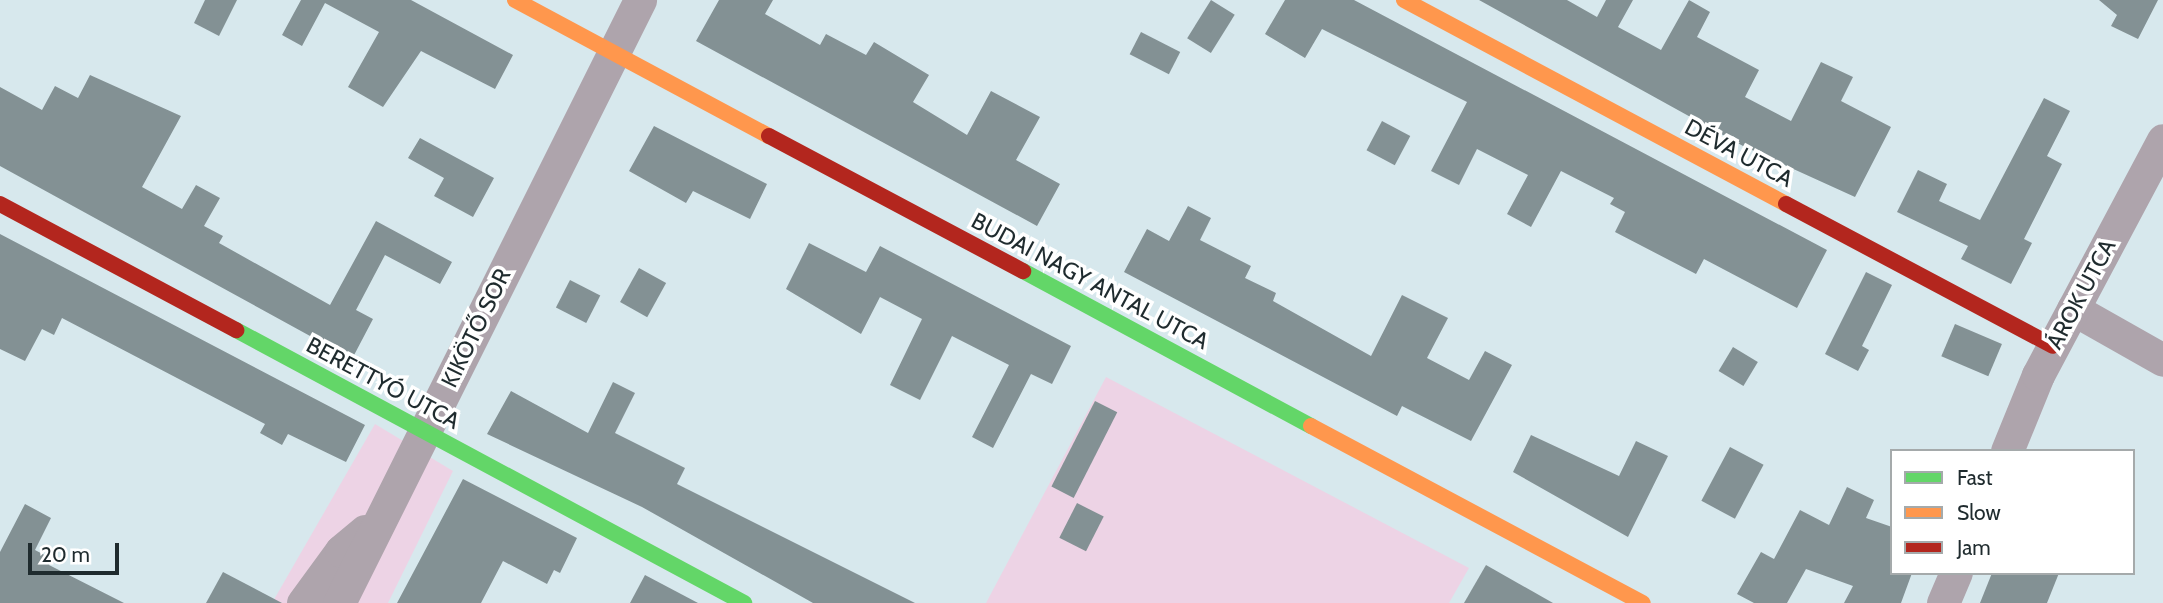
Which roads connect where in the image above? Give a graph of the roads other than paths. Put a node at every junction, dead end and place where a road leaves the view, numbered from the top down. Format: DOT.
graph roads {
  1 [pos="515,0"];
  2 [pos="640,0"];
  3 [pos="1404,0"];
  4 [pos="612,52"];
  5 [pos="2163,140"];
  6 [pos="0,204"];
  7 [pos="2073,309"];
  8 [pos="2053,346"];
  9 [pos="2163,360"];
  10 [pos="425,431"];
  11 [pos="2008,449"];
  12 [pos="382,518"];
  13 [pos="1955,575"];
  14 [pos="303,603"];
  15 [pos="339,603"];
  16 [pos="744,603"];
  17 [pos="1643,603"];
  18 [pos="1943,603"];
  1 -- 4 [label="street, BUDAI NAGY ANTAL UTCA"];
  2 -- 4 [label="street, KIKÖTŐ SOR"];
  3 -- 8 [label="street, DÉVA UTCA"];
  4 -- 10 [label="street, KIKÖTŐ SOR"];
  4 -- 17 [label="street, BUDAI NAGY ANTAL UTCA"];
  5 -- 7 [label="street, ÁROK UTCA"];
  6 -- 10 [label="street, BERETTYÓ UTCA"];
  7 -- 8 [label="street, ÁROK UTCA"];
  7 -- 9 [label="street"];
  8 -- 11 [label="street, ÁROK UTCA"];
  10 -- 12 [label="street, KIKÖTŐ SOR"];
  10 -- 16 [label="street, BERETTYÓ UTCA"];
  12 -- 14 [label="street"];
  12 -- 15 [label="street, KIKÖTŐ SOR"];
  13 -- 18 [label="street"];
}
